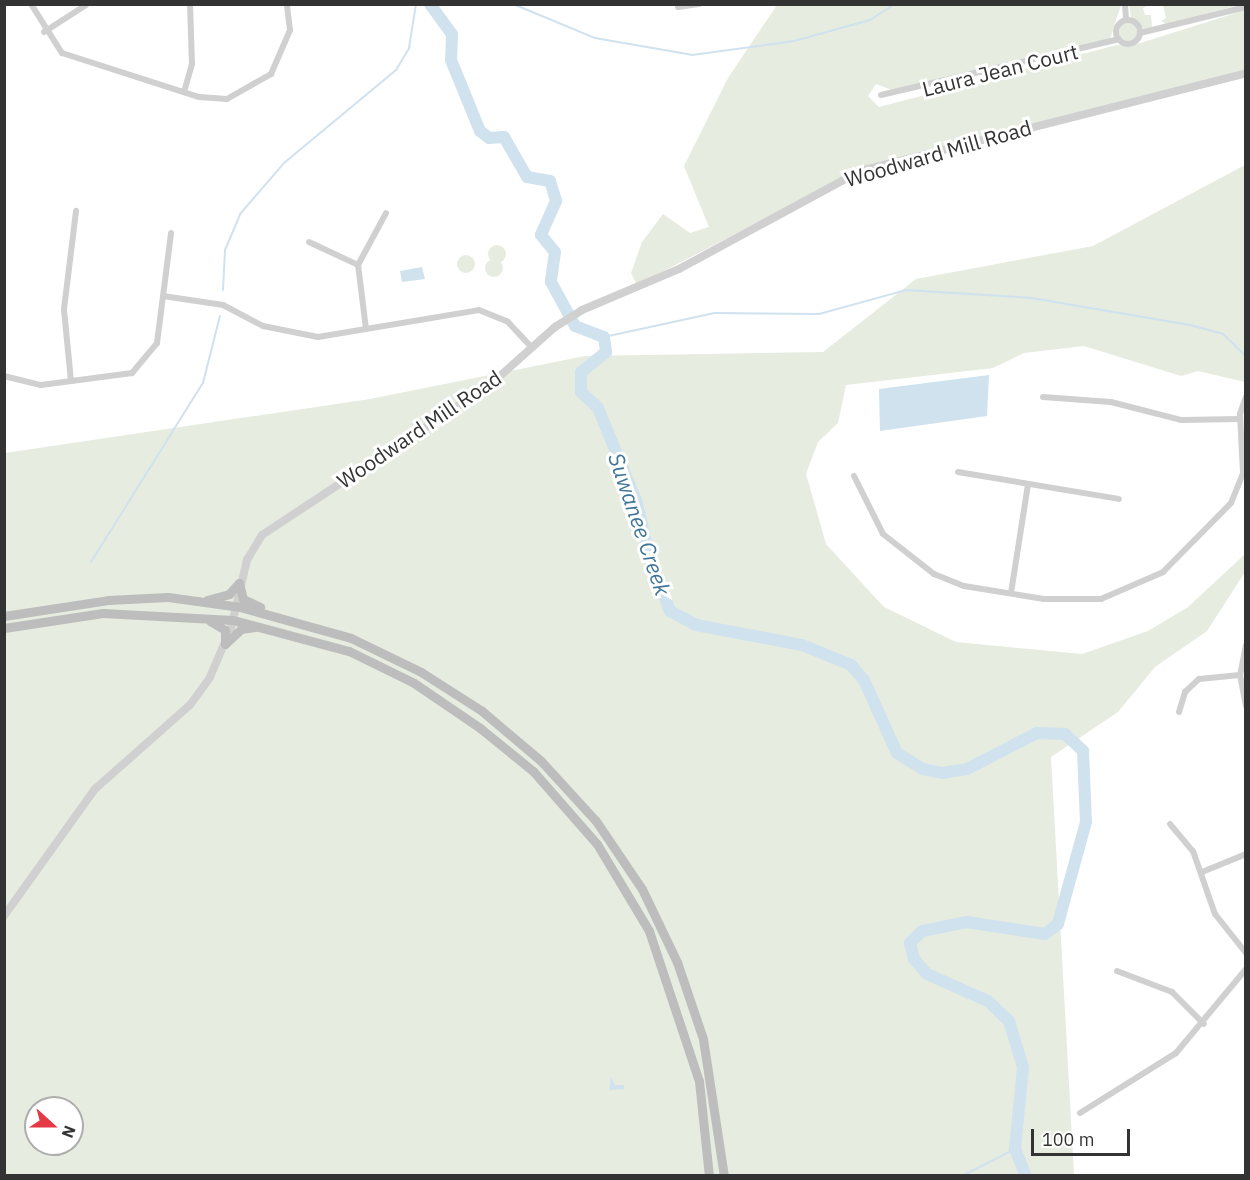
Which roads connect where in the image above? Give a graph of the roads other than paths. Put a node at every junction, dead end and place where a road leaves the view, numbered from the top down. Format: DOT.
graph roads {
  1 [pos="31,4"];
  2 [pos="190,4"];
  3 [pos="287,4"];
  4 [pos="699,4"];
  5 [pos="1125,4"];
  6 [pos="86,5"];
  7 [pos="678,7"];
  8 [pos="1245,7"];
  9 [pos="1126,20"];
  10 [pos="44,32"];
  11 [pos="1140,33"];
  12 [pos="1119,39"];
  13 [pos="1245,73"];
  14 [pos="184,92"];
  15 [pos="881,95"];
  16 [pos="76,211"];
  17 [pos="386,213"];
  18 [pos="171,233"];
  19 [pos="309,242"];
  20 [pos="358,265"];
  21 [pos="163,296"];
  22 [pos="366,329"];
  23 [pos="531,347"];
  24 [pos="4,376"];
  25 [pos="71,381"];
  26 [pos="1043,397"];
  27 [pos="1245,397"];
  28 [pos="1240,418"];
  29 [pos="958,472"];
  30 [pos="854,476"];
  31 [pos="1029,484"];
  32 [pos="1119,499"];
  33 [pos="238,584"];
  34 [pos="1011,593"];
  35 [pos="194,601"];
  36 [pos="235,606"];
  37 [pos="4,616"];
  38 [pos="196,616"];
  39 [pos="233,620"];
  40 [pos="299,622"];
  41 [pos="260,627"];
  42 [pos="4,628"];
  43 [pos="225,644"];
  44 [pos="1245,645"];
  45 [pos="1240,675"];
  46 [pos="1245,706"];
  47 [pos="1179,711"];
  48 [pos="1170,824"];
  49 [pos="1245,854"];
  50 [pos="1202,872"];
  51 [pos="4,916"];
  52 [pos="1245,953"];
  53 [pos="1245,969"];
  54 [pos="1118,971"];
  55 [pos="1204,1024"];
  56 [pos="1080,1113"];
  57 [pos="709,1176"];
  58 [pos="724,1176"];
  1 -- 10 [label="street"];
  2 -- 14 [label="street"];
  3 -- 14 [label="street"];
  4 -- 7 [label="street"];
  5 -- 9 [label="street"];
  6 -- 10 [label="street"];
  8 -- 11 [label="street, Laura Jean Court"];
  9 -- 11 [label="street"];
  9 -- 12 [label="street"];
  10 -- 14 [label="street"];
  11 -- 12 [label="street, Laura Jean Court"];
  12 -- 15 [label="street, Laura Jean Court"];
  13 -- 23 [label="street, Woodward Mill Road"];
  16 -- 25 [label="street"];
  17 -- 20 [label="street"];
  18 -- 21 [label="street"];
  19 -- 20 [label="street"];
  20 -- 22 [label="street"];
  21 -- 22 [label="street"];
  21 -- 25 [label="street"];
  22 -- 23 [label="street"];
  23 -- 33 [label="street, Woodward Mill Road"];
  24 -- 25 [label="street"];
  26 -- 28 [label="street"];
  27 -- 28 [label="street"];
  28 -- 34 [label="street"];
  29 -- 31 [label="street"];
  30 -- 34 [label="street"];
  31 -- 32 [label="street"];
  31 -- 34 [label="street"];
  33 -- 35 [label="main road"];
  33 -- 36 [label="street, Woodward Mill Road"];
  33 -- 40 [label="main road"];
  35 -- 36 [label="main road"];
  35 -- 37 [label="main road"];
  36 -- 39 [label="street, Woodward Mill Road"];
  36 -- 40 [label="main road"];
  38 -- 39 [label="main road"];
  38 -- 42 [label="main road"];
  38 -- 43 [label="main road"];
  39 -- 41 [label="main road"];
  39 -- 43 [label="street, Woodward Mill Road"];
  40 -- 58 [label="main road"];
  41 -- 43 [label="main road"];
  41 -- 57 [label="main road"];
  43 -- 51 [label="street, Woodward Mill Road"];
  44 -- 45 [label="street"];
  45 -- 46 [label="street"];
  45 -- 47 [label="street"];
  48 -- 50 [label="street"];
  49 -- 50 [label="street"];
  50 -- 52 [label="street"];
  53 -- 55 [label="street"];
  54 -- 55 [label="street"];
  55 -- 56 [label="street"];
}
